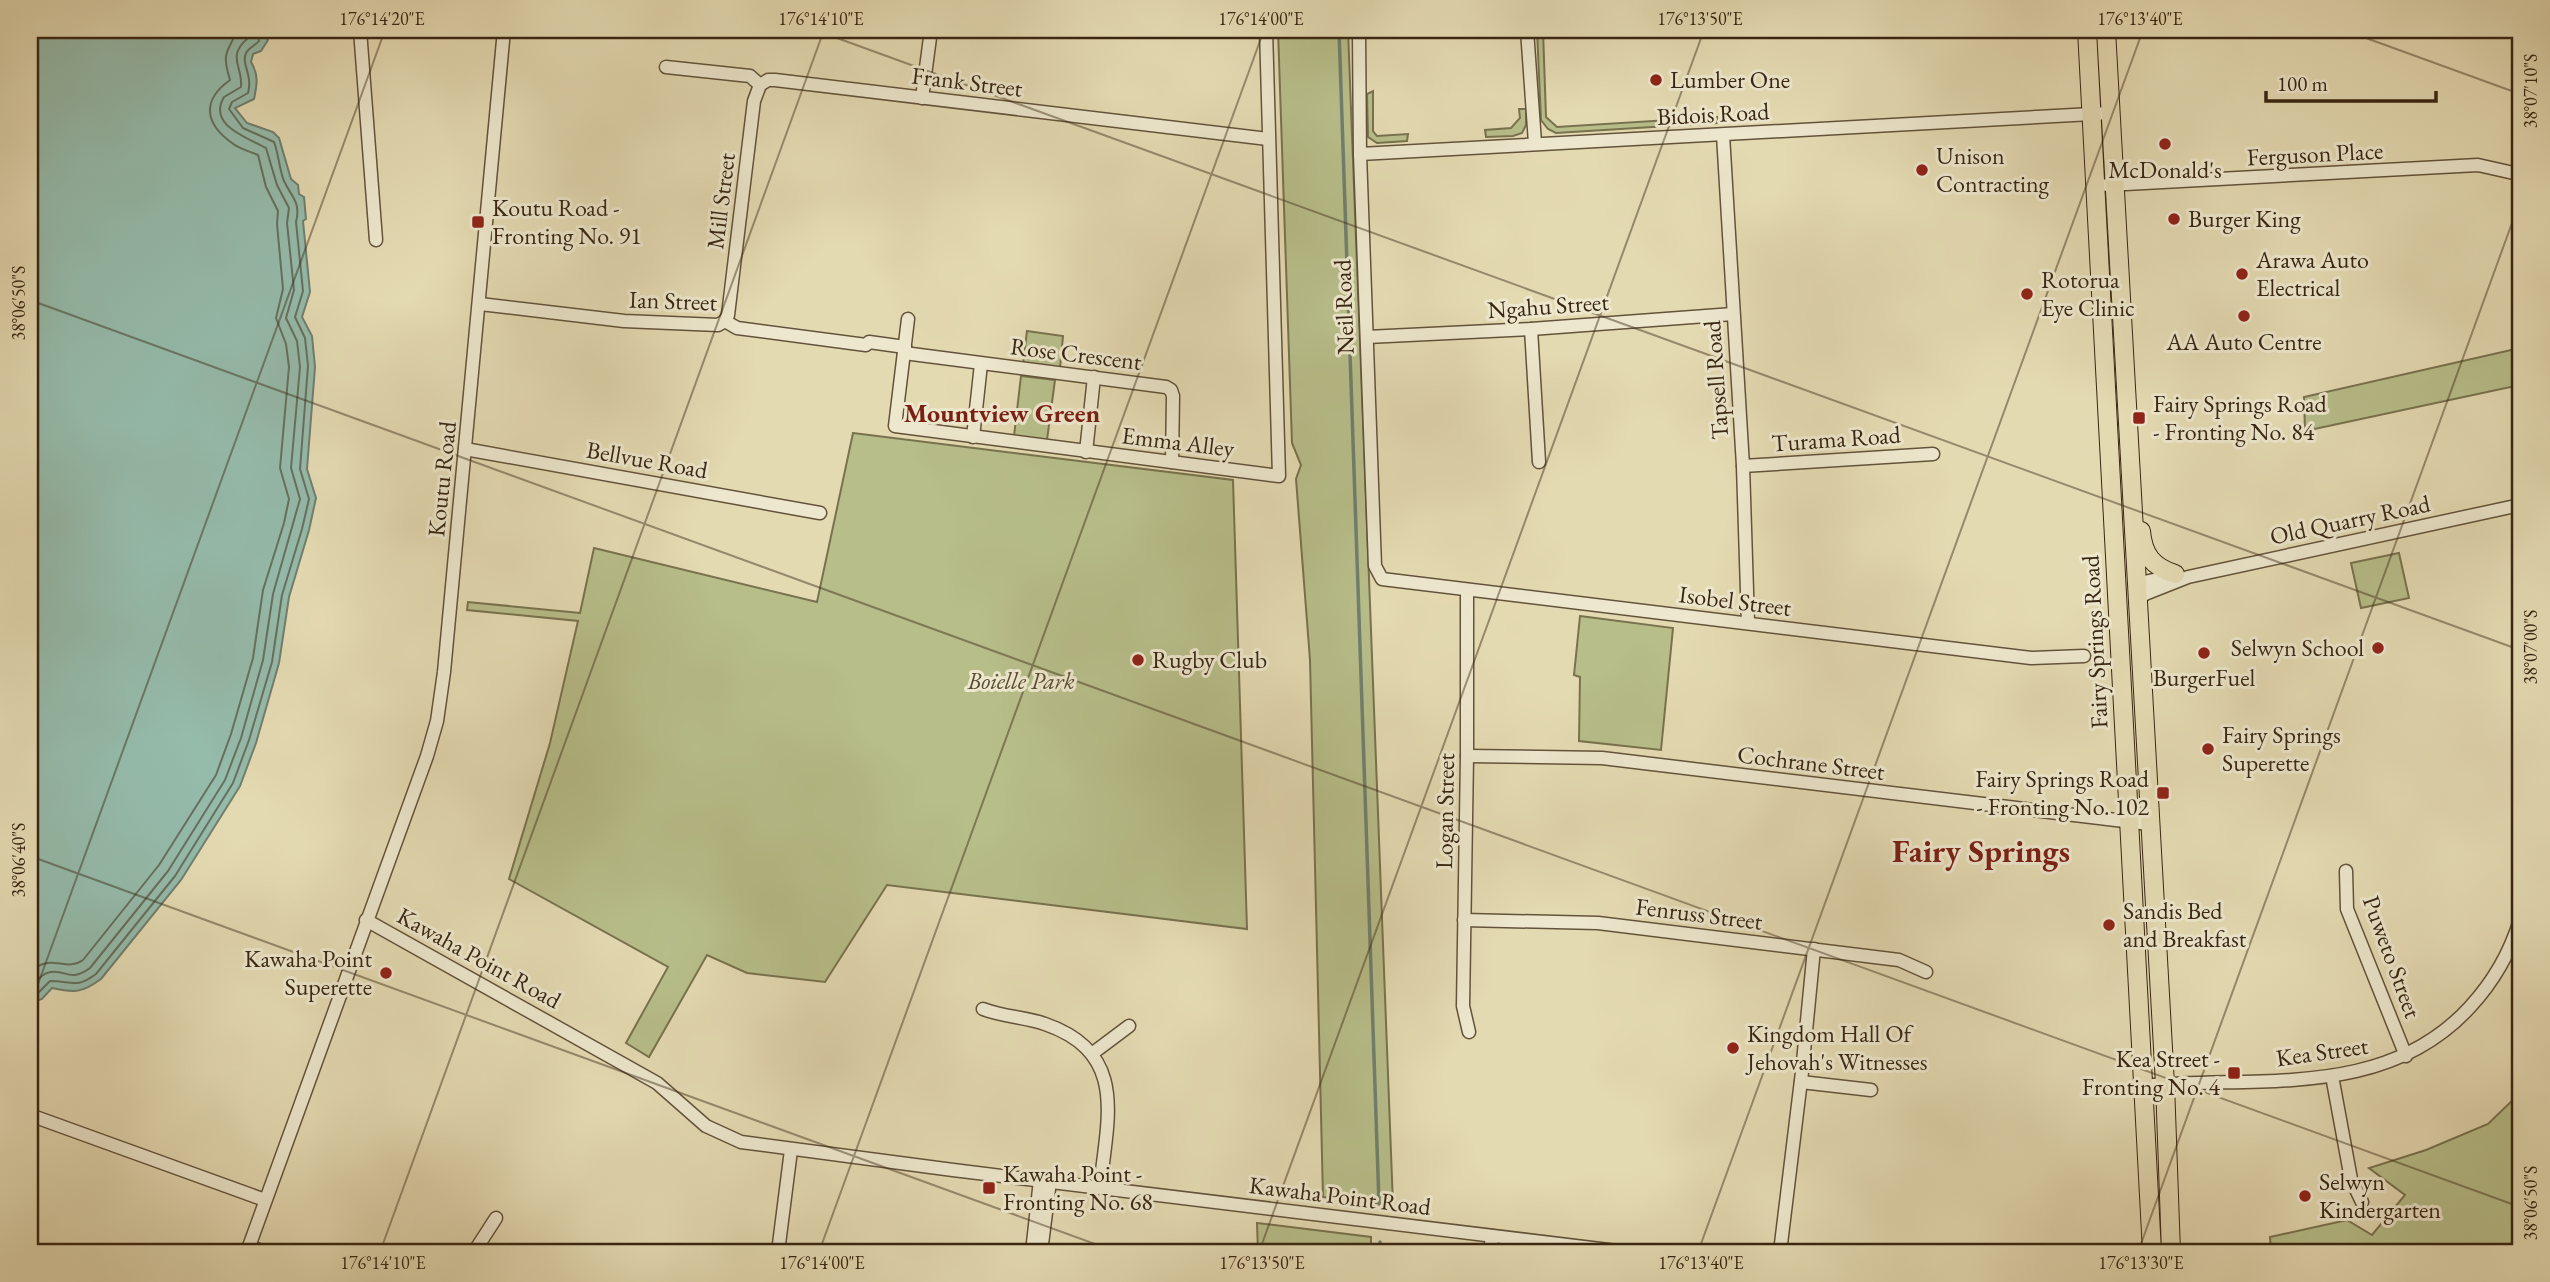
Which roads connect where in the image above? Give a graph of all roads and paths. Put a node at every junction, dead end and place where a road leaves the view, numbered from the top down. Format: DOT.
graph roads {
  1 [pos="360,30"];
  2 [pos="505,30"];
  3 [pos="931,30"];
  4 [pos="1266,30"];
  5 [pos="2087,30"];
  6 [pos="2106,30"];
  7 [pos="1359,32"];
  8 [pos="1530,33"];
  9 [pos="666,67"];
  10 [pos="760,85"];
  11 [pos="922,98"];
  12 [pos="2110,113"];
  13 [pos="2090,114"];
  14 [pos="1723,135"];
  15 [pos="1268,139"];
  16 [pos="1535,143"];
  17 [pos="1360,154"];
  18 [pos="2518,174"];
  19 [pos="2114,185"];
  20 [pos="2094,186"];
  21 [pos="376,240"];
  22 [pos="480,304"];
  23 [pos="1732,314"];
  24 [pos="908,319"];
  25 [pos="724,321"];
  26 [pos="1531,329"];
  27 [pos="1367,337"];
  28 [pos="2123,347"];
  29 [pos="905,350"];
  30 [pos="981,364"];
  31 [pos="1094,377"];
  32 [pos="2108,414"];
  33 [pos="973,437"];
  34 [pos="2128,446"];
  35 [pos="465,449"];
  36 [pos="1086,452"];
  37 [pos="1933,454"];
  38 [pos="1172,462"];
  39 [pos="1539,462"];
  40 [pos="1743,466"];
  41 [pos="2110,473"];
  42 [pos="2520,505"];
  43 [pos="820,513"];
  44 [pos="2182,576"];
  45 [pos="1382,579"];
  46 [pos="1467,590"];
  47 [pos="2139,594"];
  48 [pos="1748,623"];
  49 [pos="2084,656"];
  50 [pos="2121,671"];
  51 [pos="1467,756"];
  52 [pos="2129,823"];
  53 [pos="2149,824"];
  54 [pos="2346,871"];
  55 [pos="366,920"];
  56 [pos="1464,920"];
  57 [pos="2520,920"];
  58 [pos="1814,949"];
  59 [pos="1926,972"];
  60 [pos="983,1009"];
  61 [pos="1129,1026"];
  62 [pos="1469,1032"];
  63 [pos="1093,1053"];
  64 [pos="2406,1056"];
  65 [pos="2332,1076"];
  66 [pos="1801,1082"];
  67 [pos="2165,1084"];
  68 [pos="2143,1086"];
  69 [pos="1871,1090"];
  70 [pos="30,1115"];
  71 [pos="791,1150"];
  72 [pos="1045,1181"];
  73 [pos="1100,1188"];
  74 [pos="265,1200"];
  75 [pos="2362,1202"];
  76 [pos="496,1218"];
  77 [pos="1492,1236"];
  78 [pos="248,1249"];
  79 [pos="264,1252"];
  80 [pos="474,1252"];
  81 [pos="778,1252"];
  82 [pos="1032,1252"];
  83 [pos="1041,1252"];
  84 [pos="1490,1252"];
  85 [pos="1625,1252"];
  86 [pos="1780,1252"];
  87 [pos="2152,1252"];
  88 [pos="2171,1252"];
  1 -- 21 [label="street"];
  2 -- 22 [label="street, Koutu Road"];
  3 -- 11 [label="street"];
  4 -- 15 [label="street"];
  5 -- 13 [label="highway, Fairy Springs Road"];
  6 -- 12 [label="highway, Fairy Springs Road"];
  7 -- 17 [label="street, Neil Road"];
  8 -- 16 [label="street"];
  9 -- 10 [label="street, Frank Street"];
  10 -- 11 [label="street, Frank Street"];
  10 -- 25 [label="street, Mill Street"];
  11 -- 15 [label="street, Frank Street"];
  12 -- 13 [label="street, Bidois Road"];
  12 -- 19 [label="highway, Fairy Springs Road"];
  13 -- 14 [label="street, Bidois Road"];
  13 -- 20 [label="highway, Fairy Springs Road"];
  14 -- 16 [label="street, Bidois Road"];
  14 -- 23 [label="street, Tapsell Road"];
  15 -- 38 [label="street, Emma Alley"];
  16 -- 17 [label="street, Bidois Road"];
  17 -- 27 [label="street, Neil Road"];
  18 -- 19 [label="street, Ferguson Place"];
  19 -- 20 [label="street, Ferguson Place"];
  19 -- 28 [label="highway, Fairy Springs Road"];
  20 -- 32 [label="highway, Fairy Springs Road"];
  22 -- 25 [label="street, Ian Street"];
  22 -- 35 [label="street, Koutu Road"];
  23 -- 26 [label="street, Ngahu Street"];
  23 -- 40 [label="street, Tapsell Road"];
  24 -- 29 [label="street"];
  25 -- 29 [label="street, Ian Street"];
  26 -- 27 [label="street, Ngahu Street"];
  26 -- 39 [label="street"];
  27 -- 45 [label="street, Neil Road"];
  28 -- 32 [label="highway"];
  28 -- 34 [label="highway, Fairy Springs Road"];
  29 -- 30 [label="street, Rose Crescent"];
  29 -- 33 [label="street, Emma Alley"];
  30 -- 31 [label="street, Rose Crescent"];
  30 -- 33 [label="street"];
  31 -- 36 [label="street"];
  31 -- 38 [label="street, Rose Crescent"];
  32 -- 41 [label="highway, Fairy Springs Road"];
  33 -- 36 [label="street, Emma Alley"];
  34 -- 44 [label="highway"];
  34 -- 47 [label="highway, Fairy Springs Road"];
  35 -- 43 [label="street, Bellvue Road"];
  35 -- 55 [label="street, Koutu Road"];
  36 -- 38 [label="street, Emma Alley"];
  37 -- 40 [label="street, Turama Road"];
  40 -- 48 [label="street, Tapsell Road"];
  41 -- 47 [label="highway"];
  41 -- 50 [label="highway, Fairy Springs Road"];
  42 -- 44 [label="street, Old Quarry Road"];
  44 -- 47 [label="street, Old Quarry Road"];
  45 -- 46 [label="street, Isobel Street"];
  46 -- 48 [label="street, Isobel Street"];
  46 -- 51 [label="street, Logan Street"];
  47 -- 50 [label="highway"];
  47 -- 53 [label="highway, Fairy Springs Road"];
  48 -- 49 [label="street, Isobel Street"];
  50 -- 52 [label="highway, Fairy Springs Road"];
  51 -- 52 [label="street, Cochrane Street"];
  51 -- 56 [label="street, Logan Street"];
  52 -- 53 [label="street, Cochrane Street"];
  52 -- 68 [label="highway, Fairy Springs Road"];
  53 -- 67 [label="highway, Fairy Springs Road"];
  54 -- 64 [label="street, Puweto Street"];
  55 -- 71 [label="street, Kawaha Point Road"];
  55 -- 74 [label="street, Kawaha Point Road"];
  56 -- 58 [label="street, Fenruss Street"];
  56 -- 62 [label="street, Logan Street"];
  57 -- 64 [label="street, Kea Street"];
  58 -- 59 [label="street, Fenruss Street"];
  58 -- 66 [label="street"];
  60 -- 63 [label="street"];
  61 -- 63 [label="street"];
  63 -- 73 [label="street"];
  64 -- 65 [label="street, Kea Street"];
  65 -- 67 [label="street, Kea Street"];
  65 -- 75 [label="street"];
  66 -- 69 [label="street"];
  66 -- 86 [label="street"];
  67 -- 68 [label="street, Kea Street"];
  67 -- 88 [label="highway, Fairy Springs Road"];
  68 -- 87 [label="highway, Fairy Springs Road"];
  70 -- 74 [label="street"];
  71 -- 72 [label="street, Kawaha Point Road"];
  71 -- 81 [label="street"];
  72 -- 73 [label="street, Kawaha Point Road"];
  72 -- 82 [label="street"];
  72 -- 83 [label="street"];
  73 -- 77 [label="street, Kawaha Point Road"];
  74 -- 78 [label="street, Kawaha Point Road"];
  76 -- 80 [label="street"];
  77 -- 84 [label="street"];
  77 -- 85 [label="street, Kawaha Point Road"];
  78 -- 79 [label="street"];
}
